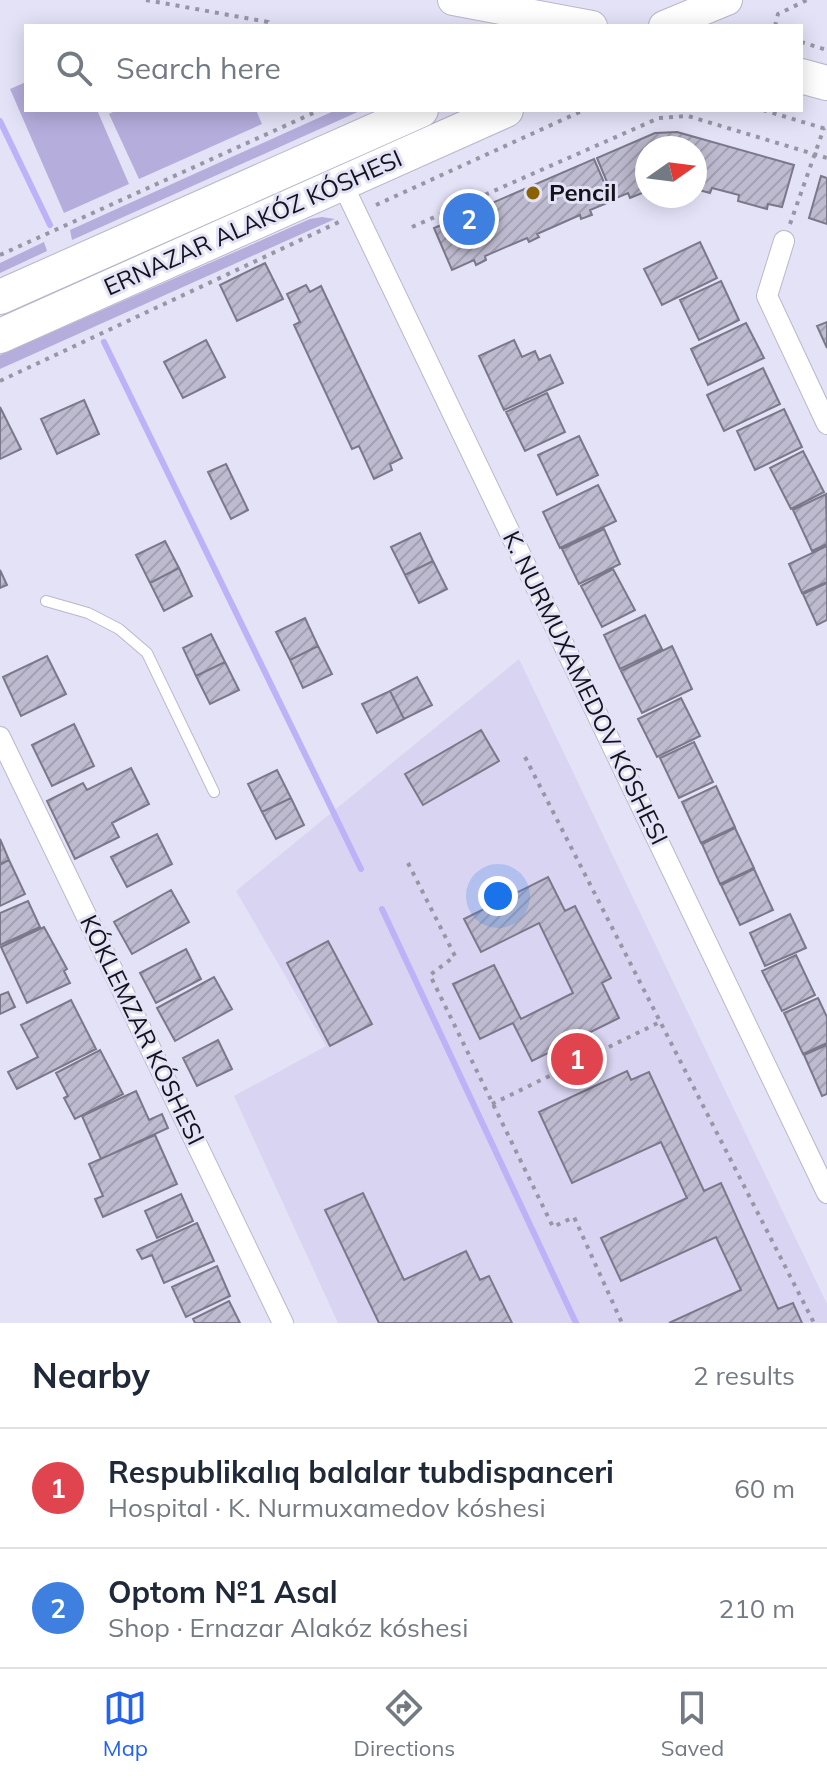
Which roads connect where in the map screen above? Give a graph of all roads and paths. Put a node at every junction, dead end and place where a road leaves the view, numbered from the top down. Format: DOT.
graph roads {
  1 [pos="146,0"];
  2 [pos="453,0"];
  3 [pos="727,0"];
  4 [pos="807,0"];
  5 [pos="269,24"];
  6 [pos="581,24"];
  7 [pos="669,24"];
  8 [pos="776,24"];
  9 [pos="803,43"];
  10 [pos="827,50"];
  11 [pos="803,77"];
  12 [pos="827,83"];
  13 [pos="416,112"];
  14 [pos="502,112"];
  15 [pos="580,112"];
  16 [pos="770,112"];
  17 [pos="306,113"];
  18 [pos="826,129"];
  19 [pos="815,155"];
  20 [pos="827,158"];
  21 [pos="342,183"];
  22 [pos="358,214"];
  23 [pos="412,227"];
  24 [pos="784,241"];
  25 [pos="0,255"];
  26 [pos="0,297"];
  27 [pos="0,336"];
  28 [pos="0,381"];
  29 [pos="827,424"];
  30 [pos="46,601"];
  31 [pos="0,737"];
  32 [pos="525,757"];
  33 [pos="214,792"];
  34 [pos="408,863"];
  35 [pos="660,1022"];
  36 [pos="492,1104"];
  37 [pos="827,1193"];
  38 [pos="283,1323"];
  39 [pos="622,1323"];
  40 [pos="814,1323"];
  1 -- 5 [label="path"];
  2 -- 6 [label="street"];
  3 -- 7 [label="street"];
  4 -- 8 [label="path"];
  9 -- 10 [label="path"];
  11 -- 12 [label="main road"];
  13 -- 26 [label="main road, ERNAZAR ALAKÓZ KÓSHESI"];
  14 -- 21 [label="main road, ERNAZAR ALAKÓZ KÓSHESI"];
  15 -- 22 [label="path"];
  16 -- 18 [label="path"];
  17 -- 25 [label="path"];
  18 -- 19 [label="path"];
  19 -- 20 [label="path"];
  19 -- 23 [label="path"];
  19 -- 24 [label="path"];
  21 -- 22 [label="street, K. NURMUXAMEDOV KÓSHESI"];
  21 -- 27 [label="main road, ERNAZAR ALAKÓZ KÓSHESI"];
  22 -- 28 [label="path"];
  22 -- 37 [label="street, K. NURMUXAMEDOV KÓSHESI"];
  24 -- 29 [label="street"];
  30 -- 33 [label="lane"];
  31 -- 38 [label="street, KÓKLEMZAR KÓSHESI"];
  32 -- 35 [label="path"];
  34 -- 36 [label="path"];
  35 -- 36 [label="path"];
  35 -- 40 [label="path"];
  36 -- 39 [label="path"];
}
